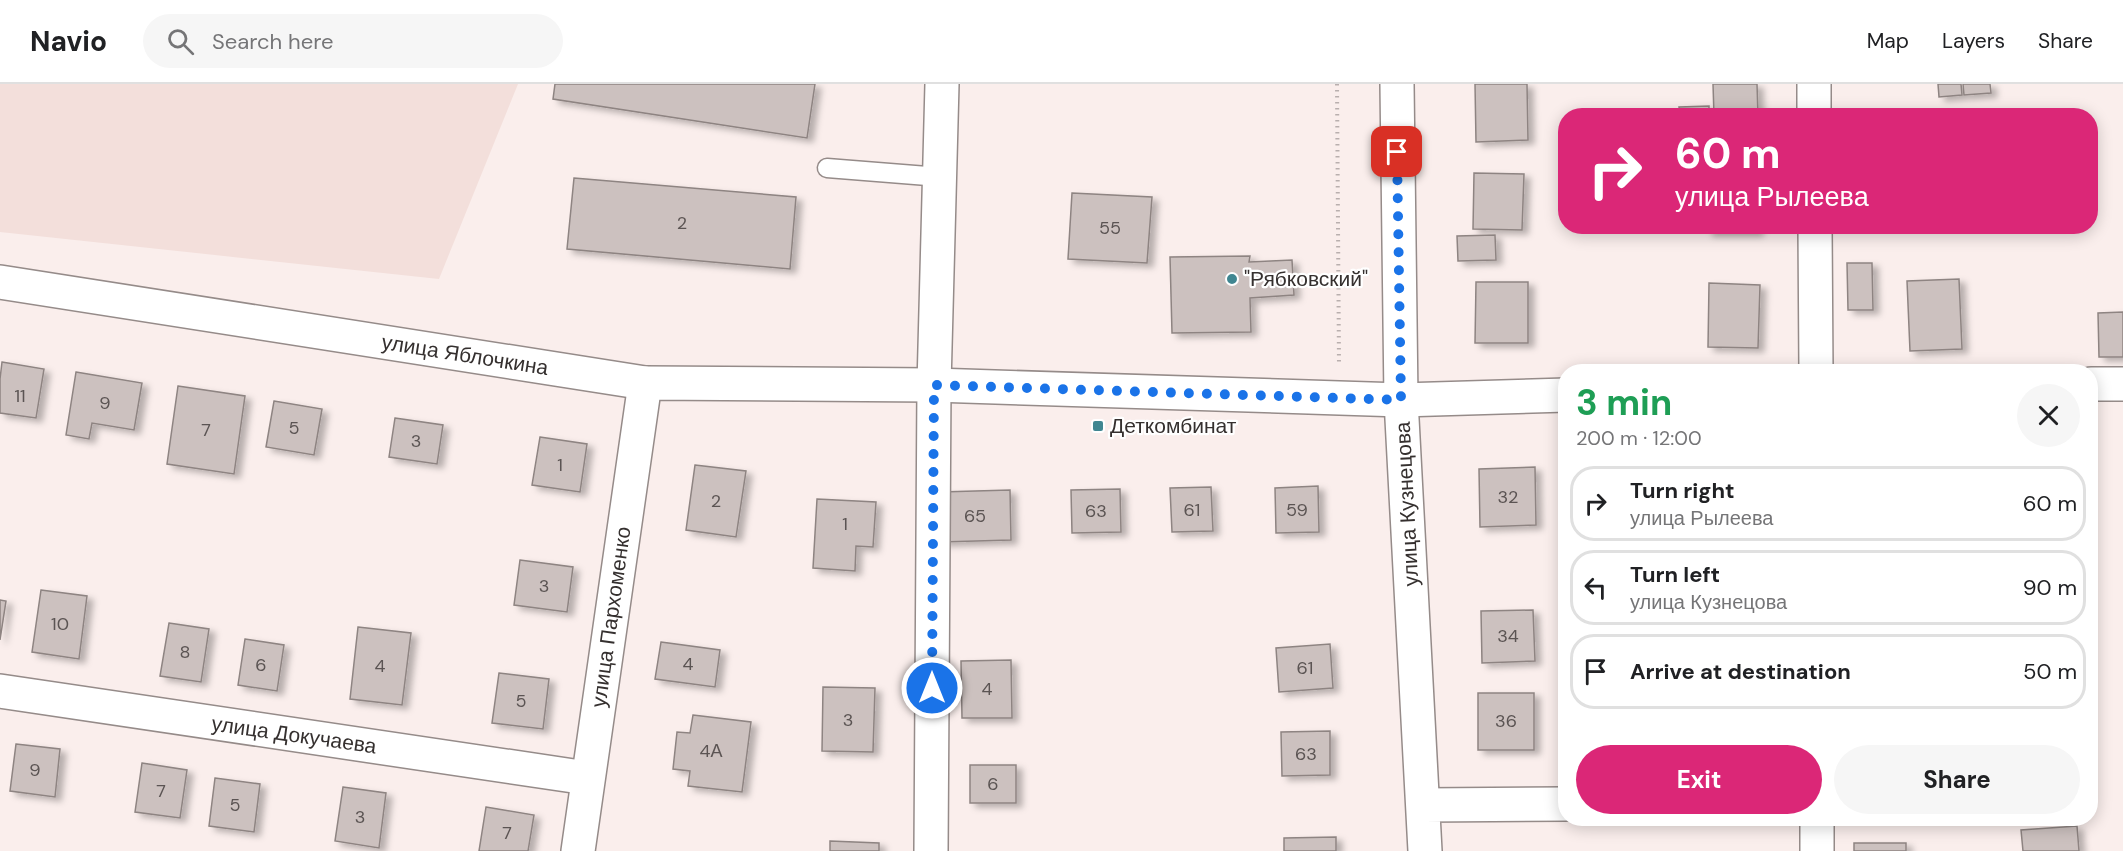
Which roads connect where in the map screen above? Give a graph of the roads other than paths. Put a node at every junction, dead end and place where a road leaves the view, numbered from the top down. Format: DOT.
graph roads {
  1 [pos="942,84"];
  2 [pos="1396,84"];
  3 [pos="1814,84"];
  4 [pos="1814,108"];
  5 [pos="827,168"];
  6 [pos="939,177"];
  7 [pos="1815,234"];
  8 [pos="0,282"];
  9 [pos="1816,364"];
  10 [pos="645,383"];
  11 [pos="2098,384"];
  12 [pos="2123,384"];
  13 [pos="934,385"];
  14 [pos="1558,395"];
  15 [pos="1401,400"];
  16 [pos="0,691"];
  17 [pos="587,778"];
  18 [pos="1558,804"];
  19 [pos="1424,805"];
  20 [pos="1817,826"];
  21 [pos="578,851"];
  22 [pos="931,851"];
  23 [pos="1425,851"];
  24 [pos="1817,851"];
  1 -- 6 [label="street"];
  2 -- 15 [label="street, улица Кузнецова"];
  3 -- 4 [label="street"];
  5 -- 6 [label="lane"];
  6 -- 13 [label="street"];
  7 -- 9 [label="street"];
  8 -- 10 [label="street, улица Яблочкина"];
  10 -- 13 [label="street, улица Яблочкина"];
  10 -- 17 [label="street, улица Пархоменко"];
  11 -- 12 [label="street"];
  13 -- 15 [label="street, улица Яблочкина"];
  13 -- 22 [label="street"];
  14 -- 15 [label="street, улица Яблочкина"];
  15 -- 19 [label="street, улица Кузнецова"];
  16 -- 17 [label="street, улица Докучаева"];
  17 -- 21 [label="street, улица Пархоменко"];
  18 -- 19 [label="street"];
  19 -- 23 [label="street, улица Кузнецова"];
  20 -- 24 [label="street"];
}
